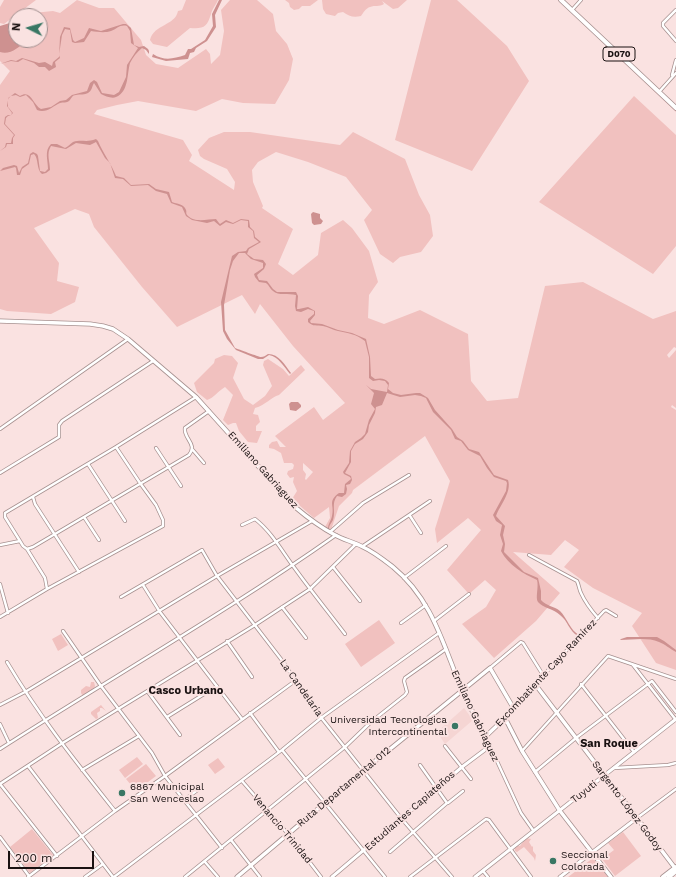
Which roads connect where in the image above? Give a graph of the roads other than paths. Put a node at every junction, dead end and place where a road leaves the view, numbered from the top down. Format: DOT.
graph roads {
  1 [pos="562,0"];
  2 [pos="581,0"];
  3 [pos="572,10"];
  4 [pos="676,10"];
  5 [pos="676,41"];
  6 [pos="676,60"];
  7 [pos="676,73"];
  8 [pos="672,77"];
  9 [pos="659,92"];
  10 [pos="676,108"];
  11 [pos="0,321"];
  12 [pos="128,339"];
  13 [pos="154,360"];
  14 [pos="196,397"];
  15 [pos="209,411"];
  16 [pos="0,429"];
  17 [pos="116,447"];
  18 [pos="156,448"];
  19 [pos="192,449"];
  20 [pos="204,463"];
  21 [pos="88,464"];
  22 [pos="168,466"];
  23 [pos="0,473"];
  24 [pos="409,475"];
  25 [pos="140,483"];
  26 [pos="181,486"];
  27 [pos="33,497"];
  28 [pos="111,501"];
  29 [pos="430,501"];
  30 [pos="410,516"];
  31 [pos="84,517"];
  32 [pos="125,521"];
  33 [pos="312,521"];
  34 [pos="242,525"];
  35 [pos="330,532"];
  36 [pos="422,533"];
  37 [pos="55,535"];
  38 [pos="336,536"];
  39 [pos="99,540"];
  40 [pos="20,541"];
  41 [pos="276,542"];
  42 [pos="356,544"];
  43 [pos="0,545"];
  44 [pos="362,546"];
  45 [pos="446,546"];
  46 [pos="28,549"];
  47 [pos="529,555"];
  48 [pos="293,566"];
  49 [pos="333,567"];
  50 [pos="79,572"];
  51 [pos="217,576"];
  52 [pos="404,578"];
  53 [pos="0,584"];
  54 [pos="143,585"];
  55 [pos="48,589"];
  56 [pos="310,589"];
  57 [pos="469,594"];
  58 [pos="121,597"];
  59 [pos="360,601"];
  60 [pos="237,602"];
  61 [pos="426,605"];
  62 [pos="282,607"];
  63 [pos="160,612"];
  64 [pos="8,613"];
  65 [pos="616,616"];
  66 [pos="0,617"];
  67 [pos="598,618"];
  68 [pos="434,621"];
  69 [pos="401,623"];
  70 [pos="255,625"];
  71 [pos="63,631"];
  72 [pos="439,633"];
  73 [pos="345,634"];
  74 [pos="180,637"];
  75 [pos="306,638"];
  76 [pos="227,641"];
  77 [pos="446,649"];
  78 [pos="82,659"];
  79 [pos="196,660"];
  80 [pos="7,662"];
  81 [pos="632,664"];
  82 [pos="490,668"];
  83 [pos="543,675"];
  84 [pos="252,676"];
  85 [pos="676,679"];
  86 [pos="294,680"];
  87 [pos="535,684"];
  88 [pos="581,684"];
  89 [pos="648,684"];
  90 [pos="101,686"];
  91 [pos="217,686"];
  92 [pos="462,691"];
  93 [pos="25,692"];
  94 [pos="148,692"];
  95 [pos="0,705"];
  96 [pos="119,708"];
  97 [pos="514,709"];
  98 [pos="557,712"];
  99 [pos="676,712"];
  100 [pos="250,713"];
  101 [pos="606,715"];
  102 [pos="167,717"];
  103 [pos="321,718"];
  104 [pos="506,718"];
  105 [pos="242,719"];
  106 [pos="676,719"];
  107 [pos="45,721"];
  108 [pos="0,724"];
  109 [pos="180,735"];
  110 [pos="139,736"];
  111 [pos="485,737"];
  112 [pos="576,738"];
  113 [pos="9,743"];
  114 [pos="61,744"];
  115 [pos="445,746"];
  116 [pos="490,746"];
  117 [pos="344,747"];
  118 [pos="0,749"];
  119 [pos="282,750"];
  120 [pos="522,751"];
  121 [pos="279,752"];
  122 [pos="634,752"];
  123 [pos="676,763"];
  124 [pos="420,765"];
  125 [pos="28,766"];
  126 [pos="462,767"];
  127 [pos="614,768"];
  128 [pos="82,770"];
  129 [pos="363,771"];
  130 [pos="535,772"];
  131 [pos="165,776"];
  132 [pos="605,776"];
  133 [pos="305,778"];
  134 [pos="471,779"];
  135 [pos="242,781"];
  136 [pos="0,784"];
  137 [pos="437,788"];
  138 [pos="199,789"];
  139 [pos="676,789"];
  140 [pos="462,791"];
  141 [pos="184,800"];
  142 [pos="325,803"];
  143 [pos="447,803"];
  144 [pos="115,811"];
  145 [pos="267,811"];
  146 [pos="560,811"];
  147 [pos="196,815"];
  148 [pos="401,818"];
  149 [pos="637,818"];
  150 [pos="534,830"];
  151 [pos="413,832"];
  152 [pos="288,834"];
  153 [pos="82,836"];
  154 [pos="0,837"];
  155 [pos="231,840"];
  156 [pos="222,848"];
  157 [pos="509,849"];
  158 [pos="364,850"];
  159 [pos="390,852"];
  160 [pos="592,853"];
  161 [pos="57,856"];
  162 [pos="436,857"];
  163 [pos="205,862"];
  164 [pos="103,864"];
  165 [pos="252,865"];
  166 [pos="676,869"];
  167 [pos="483,871"];
  168 [pos="29,877"];
  169 [pos="85,877"];
  170 [pos="116,877"];
  171 [pos="185,877"];
  172 [pos="218,877"];
  173 [pos="237,877"];
  174 [pos="260,877"];
  175 [pos="321,877"];
  176 [pos="332,877"];
  177 [pos="385,877"];
  178 [pos="410,877"];
  179 [pos="452,877"];
  180 [pos="474,877"];
  181 [pos="488,877"];
  182 [pos="531,877"];
  183 [pos="560,877"];
  184 [pos="611,877"];
  185 [pos="663,877"];
  186 [pos="669,877"];
  1 -- 3 [label="main road, D070"];
  2 -- 3 [label="street"];
  3 -- 9 [label="main road, D070"];
  4 -- 5 [label="street"];
  6 -- 8 [label="street"];
  7 -- 8 [label="street"];
  8 -- 9 [label="street"];
  9 -- 10 [label="main road, D070"];
  11 -- 12 [label="main road, Emiliano Gabriaguez"];
  12 -- 13 [label="main road, Emiliano Gabriaguez"];
  12 -- 16 [label="street"];
  13 -- 14 [label="main road, Emiliano Gabriaguez"];
  13 -- 23 [label="street"];
  14 -- 15 [label="main road, Emiliano Gabriaguez"];
  14 -- 17 [label="street"];
  15 -- 19 [label="street"];
  15 -- 33 [label="main road, Emiliano Gabriaguez"];
  17 -- 21 [label="street"];
  17 -- 25 [label="street"];
  18 -- 22 [label="street"];
  19 -- 20 [label="street"];
  19 -- 22 [label="street"];
  21 -- 27 [label="street"];
  21 -- 28 [label="street"];
  22 -- 25 [label="street"];
  22 -- 26 [label="street"];
  24 -- 35 [label="street"];
  25 -- 28 [label="street"];
  25 -- 50 [label="street"];
  27 -- 37 [label="street"];
  27 -- 40 [label="street"];
  28 -- 31 [label="street"];
  28 -- 32 [label="street"];
  29 -- 30 [label="street"];
  30 -- 36 [label="street"];
  30 -- 44 [label="street"];
  31 -- 37 [label="street"];
  31 -- 39 [label="street"];
  33 -- 35 [label="main road, Emiliano Gabriaguez"];
  33 -- 41 [label="street"];
  34 -- 41 [label="street"];
  35 -- 38 [label="main road, Emiliano Gabriaguez"];
  37 -- 46 [label="street"];
  37 -- 50 [label="street"];
  38 -- 42 [label="main road, Emiliano Gabriaguez"];
  38 -- 48 [label="street"];
  40 -- 43 [label="street"];
  40 -- 46 [label="street"];
  41 -- 48 [label="street"];
  41 -- 51 [label="street"];
  42 -- 44 [label="main road, Emiliano Gabriaguez"];
  42 -- 49 [label="street"];
  44 -- 52 [label="main road, Emiliano Gabriaguez"];
  45 -- 52 [label="street"];
  46 -- 55 [label="street"];
  47 -- 67 [label="street"];
  48 -- 56 [label="street"];
  48 -- 60 [label="street"];
  49 -- 56 [label="street"];
  49 -- 59 [label="street"];
  50 -- 55 [label="street"];
  51 -- 54 [label="street, La Candelaria"];
  51 -- 60 [label="street, La Candelaria"];
  51 -- 63 [label="street"];
  52 -- 61 [label="main road, Emiliano Gabriaguez"];
  53 -- 64 [label="street"];
  54 -- 58 [label="street"];
  54 -- 63 [label="street"];
  55 -- 64 [label="street"];
  56 -- 62 [label="street"];
  56 -- 73 [label="street"];
  57 -- 68 [label="street"];
  60 -- 70 [label="street, La Candelaria"];
  60 -- 74 [label="street"];
  61 -- 68 [label="main road, Emiliano Gabriaguez"];
  61 -- 69 [label="street"];
  62 -- 70 [label="street"];
  62 -- 75 [label="street"];
  63 -- 74 [label="street"];
  63 -- 78 [label="street"];
  64 -- 66 [label="street"];
  65 -- 67 [label="street, Excombatiente Cayo Ramírez"];
  67 -- 83 [label="street, Excombatiente Cayo Ramírez"];
  68 -- 72 [label="main road, Emiliano Gabriaguez"];
  70 -- 76 [label="street"];
  70 -- 86 [label="street, La Candelaria"];
  71 -- 78 [label="street"];
  72 -- 77 [label="main road, Emiliano Gabriaguez"];
  72 -- 103 [label="street"];
  74 -- 79 [label="street"];
  74 -- 90 [label="street"];
  76 -- 79 [label="street"];
  76 -- 84 [label="street"];
  77 -- 92 [label="main road, Emiliano Gabriaguez"];
  77 -- 117 [label="street"];
  78 -- 90 [label="street"];
  78 -- 93 [label="street"];
  79 -- 91 [label="street"];
  79 -- 94 [label="street"];
  80 -- 93 [label="street"];
  81 -- 85 [label="street"];
  81 -- 88 [label="street"];
  81 -- 89 [label="street"];
  82 -- 83 [label="street"];
  82 -- 92 [label="main road, Ruta Departamental 012"];
  82 -- 97 [label="main road"];
  83 -- 87 [label="street, Excombatiente Cayo Ramírez"];
  86 -- 100 [label="street"];
  86 -- 103 [label="street, La Candelaria"];
  87 -- 97 [label="main road, Excombatiente Cayo Ramírez"];
  87 -- 98 [label="main road, Sargento López Godoy"];
  88 -- 98 [label="street"];
  88 -- 101 [label="street"];
  89 -- 99 [label="street"];
  89 -- 101 [label="street"];
  89 -- 106 [label="street"];
  90 -- 96 [label="street"];
  90 -- 107 [label="street"];
  91 -- 102 [label="street"];
  91 -- 105 [label="street"];
  92 -- 111 [label="main road, Emiliano Gabriaguez"];
  92 -- 129 [label="main road, Ruta Departamental 012"];
  93 -- 95 [label="street"];
  93 -- 107 [label="street"];
  94 -- 96 [label="street"];
  94 -- 102 [label="street"];
  96 -- 110 [label="street"];
  96 -- 114 [label="street"];
  97 -- 104 [label="main road, Excombatiente Cayo Ramírez"];
  98 -- 112 [label="main road, Sargento López Godoy"];
  98 -- 120 [label="street"];
  100 -- 105 [label="street"];
  100 -- 121 [label="street"];
  101 -- 112 [label="street"];
  101 -- 122 [label="street"];
  102 -- 109 [label="street"];
  103 -- 117 [label="street, La Candelaria"];
  103 -- 119 [label="street"];
  104 -- 111 [label="main road, Excombatiente Cayo Ramírez"];
  104 -- 120 [label="main road"];
  105 -- 131 [label="street"];
  106 -- 122 [label="street, Tuyuti"];
  107 -- 113 [label="street"];
  107 -- 114 [label="street"];
  108 -- 113 [label="street"];
  110 -- 128 [label="street"];
  110 -- 131 [label="street"];
  111 -- 116 [label="street, Emiliano Gabriaguez"];
  112 -- 130 [label="street"];
  112 -- 132 [label="main road, Sargento López Godoy"];
  113 -- 118 [label="street"];
  114 -- 125 [label="street"];
  114 -- 128 [label="street"];
  115 -- 126 [label="street"];
  116 -- 126 [label="street, Estudiantes Capiateños"];
  116 -- 150 [label="street, Emiliano Gabriaguez"];
  117 -- 129 [label="street, La Candelaria"];
  117 -- 133 [label="street"];
  119 -- 121 [label="street"];
  119 -- 133 [label="street"];
  120 -- 130 [label="main road"];
  121 -- 135 [label="street"];
  122 -- 127 [label="street, Tuyuti"];
  123 -- 127 [label="street"];
  124 -- 137 [label="street"];
  125 -- 136 [label="street"];
  125 -- 153 [label="street"];
  126 -- 134 [label="street"];
  126 -- 137 [label="street, Estudiantes Capiateños"];
  127 -- 132 [label="street, Tuyuti"];
  128 -- 144 [label="street"];
  129 -- 142 [label="main road, Ruta Departamental 012"];
  129 -- 148 [label="street, La Candelaria"];
  130 -- 146 [label="main road"];
  131 -- 141 [label="street"];
  131 -- 144 [label="street"];
  132 -- 146 [label="street, Tuyuti"];
  132 -- 149 [label="main road, Sargento López Godoy"];
  133 -- 142 [label="street"];
  133 -- 145 [label="street"];
  135 -- 145 [label="street, Venancio Trinidad"];
  135 -- 147 [label="street"];
  136 -- 161 [label="street"];
  137 -- 143 [label="street"];
  137 -- 148 [label="street, Estudiantes Capiateños"];
  138 -- 141 [label="street"];
  139 -- 149 [label="street"];
  140 -- 143 [label="street"];
  141 -- 147 [label="street"];
  142 -- 152 [label="main road, Ruta Departamental 012"];
  142 -- 158 [label="street"];
  143 -- 151 [label="street"];
  144 -- 153 [label="street"];
  145 -- 152 [label="street, Venancio Trinidad"];
  145 -- 155 [label="street"];
  146 -- 150 [label="street, Tuyuti"];
  146 -- 160 [label="main road"];
  147 -- 156 [label="street"];
  147 -- 170 [label="street"];
  148 -- 151 [label="street, La Candelaria"];
  148 -- 158 [label="street, Estudiantes Capiateños"];
  149 -- 160 [label="street"];
  149 -- 166 [label="main road, Sargento López Godoy"];
  150 -- 157 [label="street, Tuyuti"];
  151 -- 159 [label="street"];
  151 -- 162 [label="street, La Candelaria"];
  152 -- 165 [label="main road, Ruta Departamental 012"];
  152 -- 175 [label="street, Venancio Trinidad"];
  153 -- 161 [label="street"];
  153 -- 164 [label="street"];
  154 -- 168 [label="street"];
  155 -- 156 [label="street"];
  155 -- 165 [label="street"];
  156 -- 163 [label="street"];
  157 -- 162 [label="street"];
  157 -- 167 [label="street, Tuyuti"];
  157 -- 182 [label="street"];
  158 -- 176 [label="street, Estudiantes Capiateños"];
  158 -- 177 [label="street"];
  160 -- 183 [label="street"];
  160 -- 184 [label="main road"];
  161 -- 168 [label="street"];
  162 -- 178 [label="street"];
  162 -- 179 [label="street, La Candelaria"];
  163 -- 171 [label="street"];
  163 -- 172 [label="street"];
  164 -- 169 [label="street"];
  164 -- 170 [label="street"];
  165 -- 173 [label="main road, Ruta Departamental 012"];
  165 -- 174 [label="street"];
  166 -- 185 [label="main road"];
  166 -- 186 [label="main road"];
  167 -- 180 [label="street, Tuyuti"];
  167 -- 181 [label="street"];
}
